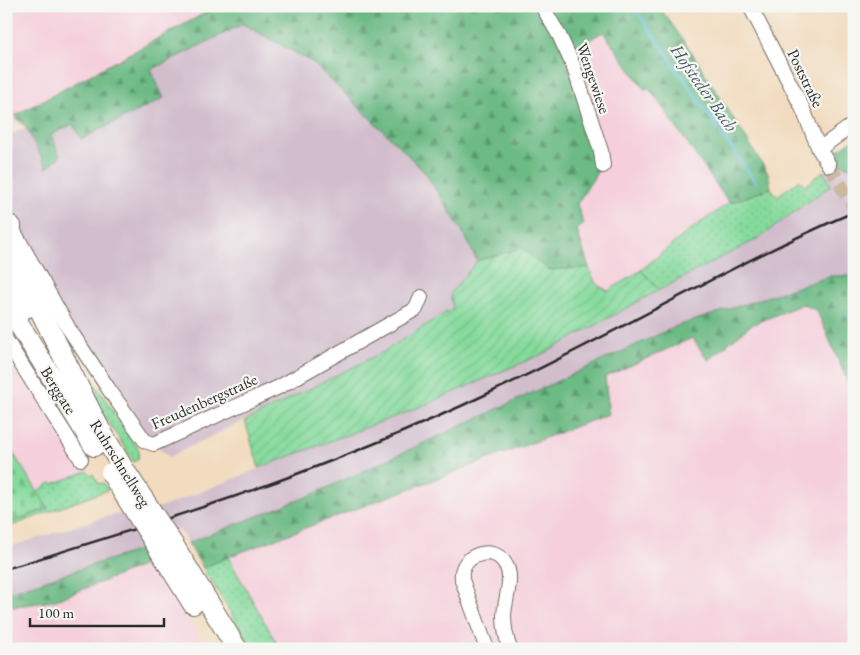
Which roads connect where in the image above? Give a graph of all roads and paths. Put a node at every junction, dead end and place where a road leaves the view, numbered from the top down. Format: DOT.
graph roads {
  1 [pos="542,6"];
  2 [pos="750,6"];
  3 [pos="854,124"];
  4 [pos="819,148"];
  5 [pos="829,165"];
  6 [pos="603,166"];
  7 [pos="9,222"];
  8 [pos="6,275"];
  9 [pos="421,297"];
  10 [pos="6,303"];
  11 [pos="6,340"];
  12 [pos="99,428"];
  13 [pos="81,459"];
  14 [pos="117,470"];
  15 [pos="167,549"];
  16 [pos="221,649"];
  17 [pos="237,649"];
  18 [pos="487,649"];
  19 [pos="510,649"];
  1 -- 6 [label="street, Wengewiese"];
  2 -- 4 [label="street, Poststraße"];
  3 -- 4 [label="street"];
  4 -- 5 [label="street, Poststraße"];
  7 -- 9 [label="street, Freudenbergstraße"];
  7 -- 12 [label="highway"];
  8 -- 12 [label="highway, Ruhrschnellweg"];
  10 -- 14 [label="highway, Ruhrschnellweg"];
  11 -- 13 [label="street, Berggate"];
  12 -- 14 [label="highway, Ruhrschnellweg"];
  14 -- 15 [label="highway, Ruhrschnellweg, bridge"];
  15 -- 16 [label="highway, Ruhrschnellweg"];
  15 -- 17 [label="highway, Ruhrschnellweg"];
  18 -- 19 [label="street"];
}
